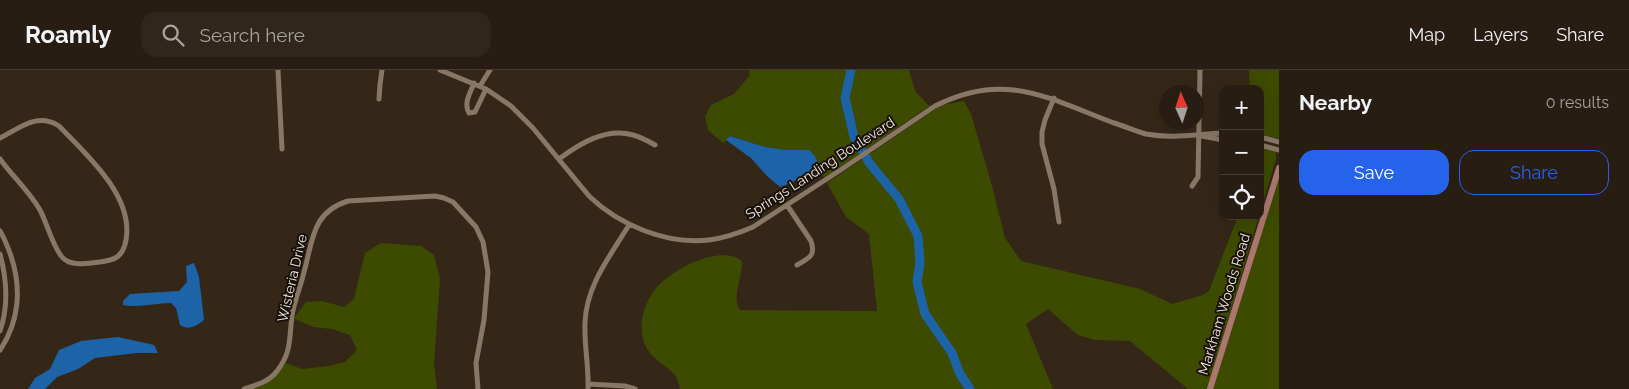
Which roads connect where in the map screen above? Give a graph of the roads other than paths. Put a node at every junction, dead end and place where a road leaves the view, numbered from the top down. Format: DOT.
graph roads {
  1 [pos="278,70"];
  2 [pos="382,70"];
  3 [pos="440,70"];
  4 [pos="490,70"];
  5 [pos="1200,70"];
  6 [pos="474,83"];
  7 [pos="483,87"];
  8 [pos="1054,98"];
  9 [pos="379,99"];
  10 [pos="1219,134"];
  11 [pos="1199,136"];
  12 [pos="0,138"];
  13 [pos="1264,138"];
  14 [pos="1219,139"];
  15 [pos="1279,142"];
  16 [pos="655,145"];
  17 [pos="1264,146"];
  18 [pos="282,149"];
  19 [pos="1279,150"];
  20 [pos="0,159"];
  21 [pos="559,159"];
  22 [pos="1279,168"];
  23 [pos="1192,186"];
  24 [pos="787,206"];
  25 [pos="1059,222"];
  26 [pos="629,225"];
  27 [pos="0,232"];
  28 [pos="0,254"];
  29 [pos="797,265"];
  30 [pos="0,331"];
  31 [pos="0,350"];
  32 [pos="588,386"];
  33 [pos="244,389"];
  34 [pos="478,389"];
  35 [pos="635,389"];
  36 [pos="1210,389"];
  1 -- 18 [label="street"];
  2 -- 9 [label="street"];
  3 -- 6 [label="street, Springs Landing Boulevard"];
  4 -- 7 [label="street"];
  5 -- 11 [label="street"];
  6 -- 7 [label="street, Springs Landing Boulevard"];
  6 -- 7 [label="street"];
  7 -- 21 [label="street, Springs Landing Boulevard"];
  8 -- 11 [label="street, Springs Landing Boulevard"];
  8 -- 24 [label="street, Springs Landing Boulevard"];
  8 -- 25 [label="street"];
  10 -- 11 [label="street, Springs Landing Boulevard"];
  11 -- 14 [label="street, Springs Landing Boulevard"];
  11 -- 23 [label="street"];
  12 -- 20 [label="street"];
  13 -- 15 [label="street"];
  16 -- 21 [label="street"];
  17 -- 19 [label="street"];
  21 -- 26 [label="street, Springs Landing Boulevard"];
  22 -- 36 [label="main road, Markham Woods Road"];
  24 -- 26 [label="street, Springs Landing Boulevard"];
  24 -- 29 [label="street"];
  26 -- 32 [label="street"];
  27 -- 31 [label="street"];
  28 -- 30 [label="street"];
  32 -- 35 [label="street"];
  33 -- 34 [label="street, Wisteria Drive"];
}
